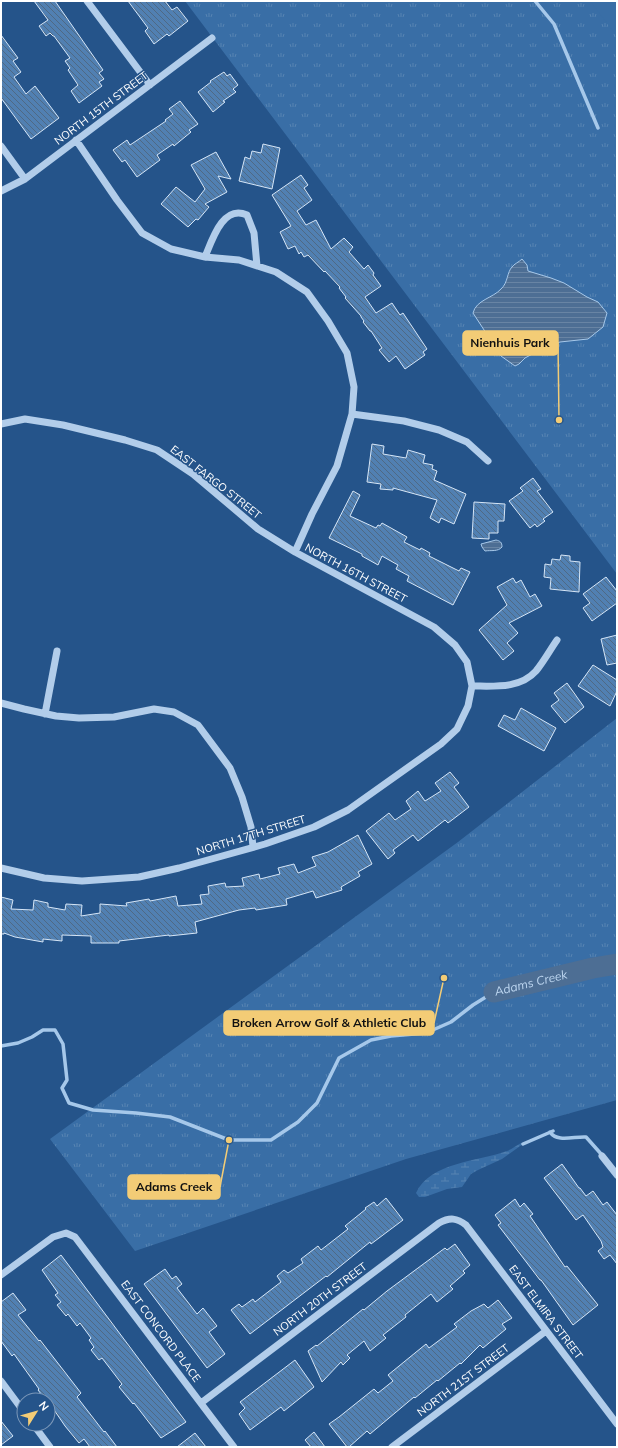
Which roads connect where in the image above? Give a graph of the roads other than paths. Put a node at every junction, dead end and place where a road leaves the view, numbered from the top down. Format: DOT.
graph roads {
  1 [pos="87,1"];
  2 [pos="212,38"];
  3 [pos="150,85"];
  4 [pos="76,140"];
  5 [pos="1,146"];
  6 [pos="26,179"];
  7 [pos="1,191"];
  8 [pos="205,257"];
  9 [pos="257,266"];
  10 [pos="352,414"];
  11 [pos="1,424"];
  12 [pos="488,461"];
  13 [pos="294,552"];
  14 [pos="557,640"];
  15 [pos="57,651"];
  16 [pos="472,686"];
  17 [pos="1,703"];
  18 [pos="45,714"];
  19 [pos="252,847"];
  20 [pos="1,868"];
  21 [pos="602,1156"];
  22 [pos="617,1175"];
  23 [pos="454,1218"];
  24 [pos="1,1275"];
  25 [pos="546,1331"];
  26 [pos="1,1381"];
  27 [pos="16,1401"];
  28 [pos="201,1403"];
  29 [pos="617,1424"];
  30 [pos="39,1432"];
  31 [pos="50,1447"];
  32 [pos="234,1447"];
  33 [pos="392,1447"];
  1 -- 3 [label="street"];
  2 -- 3 [label="street, NORTH 15TH STREET"];
  3 -- 4 [label="street, NORTH 15TH STREET"];
  4 -- 6 [label="street, NORTH 15TH STREET"];
  4 -- 8 [label="street, NORTH 16TH STREET"];
  5 -- 6 [label="street"];
  6 -- 7 [label="street, NORTH 15TH STREET"];
  8 -- 9 [label="street, NORTH 16TH STREET"];
  8 -- 9 [label="street"];
  9 -- 10 [label="street, NORTH 16TH STREET"];
  10 -- 12 [label="street"];
  10 -- 13 [label="street, NORTH 16TH STREET"];
  11 -- 13 [label="street, EAST FARGO STREET"];
  13 -- 16 [label="street, NORTH 16TH STREET"];
  14 -- 16 [label="street"];
  15 -- 18 [label="street"];
  16 -- 19 [label="street, NORTH 17TH STREET"];
  17 -- 18 [label="street"];
  18 -- 19 [label="street"];
  19 -- 20 [label="street, NORTH 17TH STREET"];
  21 -- 22 [label="street"];
  23 -- 25 [label="street, EAST ELMIRA STREET"];
  23 -- 28 [label="street, NORTH 20TH STREET"];
  24 -- 28 [label="street, EAST CONCORD PLACE"];
  25 -- 29 [label="street, EAST ELMIRA STREET"];
  25 -- 33 [label="street, NORTH 21ST STREET"];
  26 -- 27 [label="street"];
  28 -- 32 [label="street, EAST CONCORD PLACE"];
  30 -- 31 [label="street"];
}
